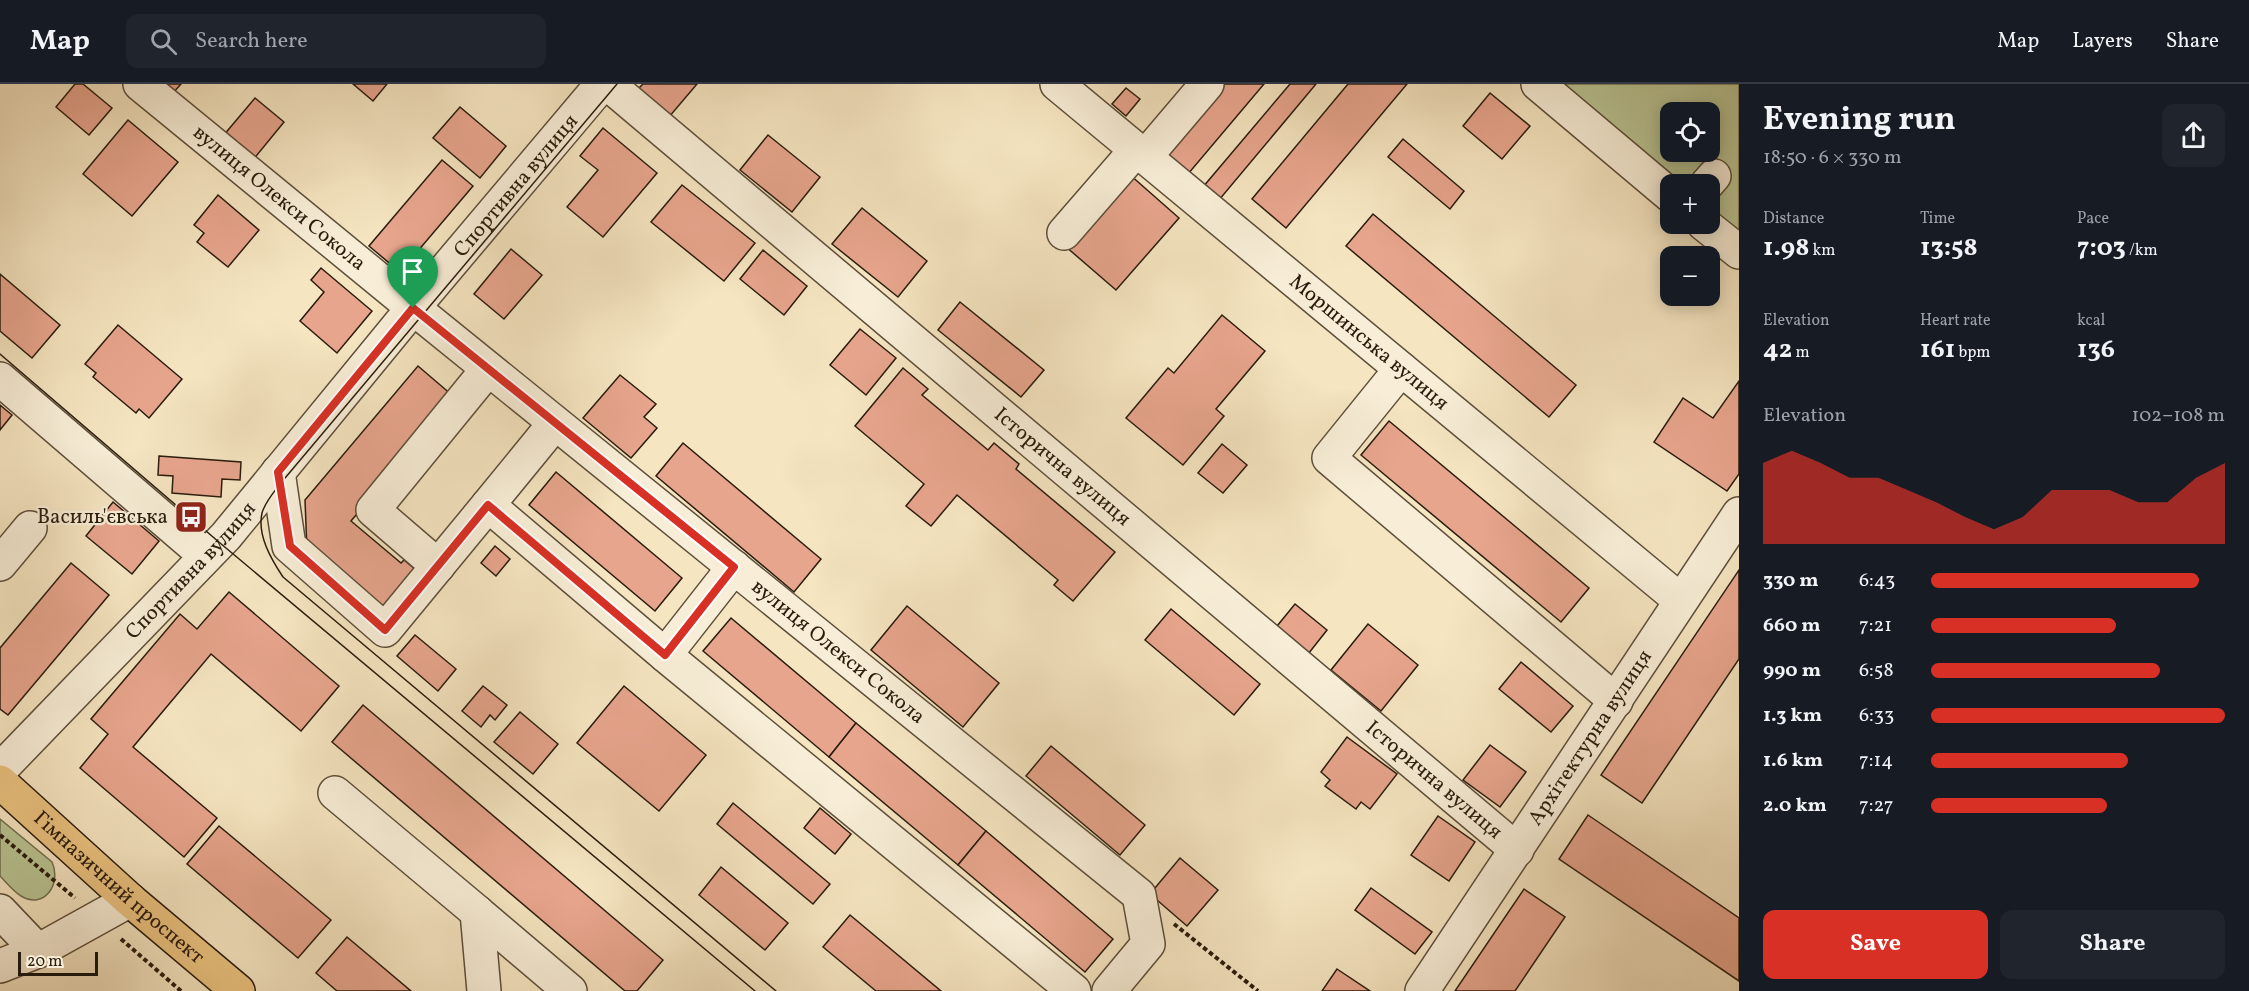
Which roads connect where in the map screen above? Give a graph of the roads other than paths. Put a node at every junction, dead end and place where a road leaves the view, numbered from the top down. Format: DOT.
graph roads {
  1 [pos="140,84"];
  2 [pos="602,84"];
  3 [pos="608,84"];
  4 [pos="1057,84"];
  5 [pos="1207,84"];
  6 [pos="1538,84"];
  7 [pos="1141,154"];
  8 [pos="1660,184"];
  9 [pos="1064,233"];
  10 [pos="1716,234"];
  11 [pos="1739,252"];
  12 [pos="413,308"];
  13 [pos="488,369"];
  14 [pos="1401,369"];
  15 [pos="0,379"];
  16 [pos="555,423"];
  17 [pos="278,472"];
  18 [pos="488,505"];
  19 [pos="1739,514"];
  20 [pos="30,528"];
  21 [pos="206,556"];
  22 [pos="0,564"];
  23 [pos="438,566"];
  24 [pos="734,567"];
  25 [pos="1680,600"];
  26 [pos="665,655"];
  27 [pos="1616,701"];
  28 [pos="0,770"];
  29 [pos="0,783"];
  30 [pos="335,793"];
  31 [pos="1517,850"];
  32 [pos="130,900"];
  33 [pos="0,911"];
  34 [pos="477,912"];
  35 [pos="38,951"];
  36 [pos="0,966"];
  37 [pos="238,991"];
  38 [pos="484,991"];
  39 [pos="570,991"];
  40 [pos="1074,991"];
  41 [pos="1109,991"];
  42 [pos="1422,991"];
  1 -- 12 [label="street, вулиця Олекси Сокола"];
  2 -- 12 [label="street, Спортивна вулиця"];
  3 -- 31 [label="street, Історична вулиця"];
  4 -- 7 [label="street, Моршинська вулиця"];
  5 -- 7 [label="street"];
  6 -- 8 [label="street"];
  7 -- 9 [label="street"];
  7 -- 14 [label="street, Моршинська вулиця"];
  10 -- 11 [label="street"];
  12 -- 13 [label="street, вулиця Олекси Сокола"];
  12 -- 17 [label="street, Спортивна вулиця"];
  13 -- 16 [label="street, вулиця Олекси Сокола"];
  13 -- 23 [label="street"];
  14 -- 25 [label="street, Моршинська вулиця"];
  14 -- 27 [label="street"];
  15 -- 21 [label="street"];
  16 -- 18 [label="street"];
  16 -- 24 [label="street, вулиця Олекси Сокола"];
  17 -- 21 [label="street, Спортивна вулиця"];
  17 -- 23 [label="street"];
  18 -- 23 [label="street"];
  18 -- 26 [label="street"];
  19 -- 25 [label="street, Архітектурна вулиця"];
  20 -- 22 [label="street"];
  21 -- 28 [label="street, Спортивна вулиця"];
  24 -- 26 [label="street"];
  24 -- 41 [label="street, вулиця Олекси Сокола"];
  25 -- 27 [label="street, Архітектурна вулиця"];
  26 -- 40 [label="street"];
  27 -- 31 [label="street, Архітектурна вулиця"];
  29 -- 32 [label="main road, Гімназичний проспект"];
  30 -- 34 [label="street"];
  31 -- 42 [label="street, Архітектурна вулиця"];
  32 -- 35 [label="street"];
  32 -- 37 [label="main road, Гімназичний проспект"];
  33 -- 35 [label="street"];
  34 -- 38 [label="street"];
  34 -- 39 [label="street"];
  35 -- 36 [label="street"];
}
